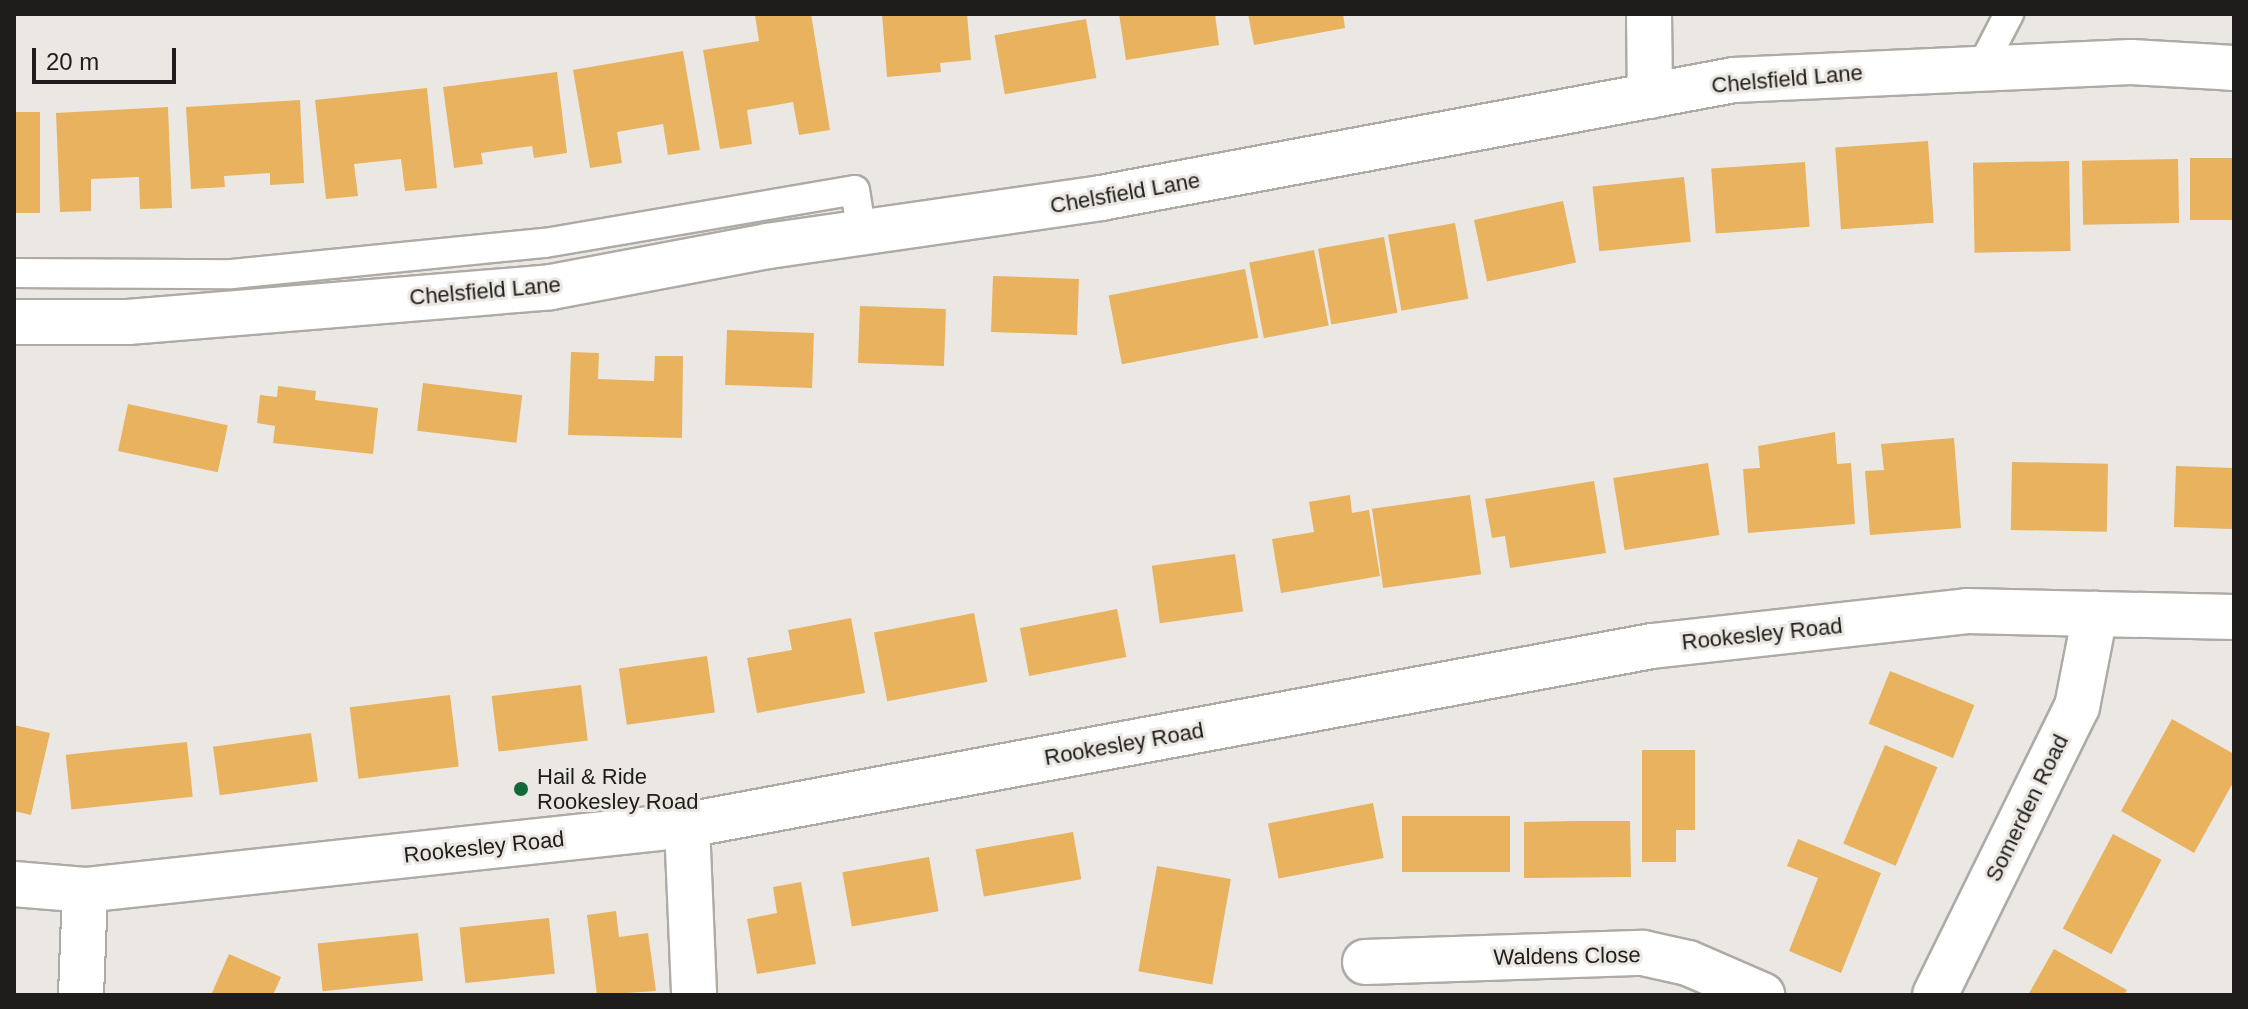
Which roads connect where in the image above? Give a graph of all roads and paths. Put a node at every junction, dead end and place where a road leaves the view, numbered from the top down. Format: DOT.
graph roads {
  1 [pos="1649,14"];
  2 [pos="2009,14"];
  3 [pos="1982,66"];
  4 [pos="2234,68"];
  5 [pos="1650,96"];
  6 [pos="862,234"];
  7 [pos="14,273"];
  8 [pos="14,322"];
  9 [pos="2095,614"];
  10 [pos="2234,617"];
  11 [pos="687,825"];
  12 [pos="14,884"];
  13 [pos="85,890"];
  14 [pos="1365,962"];
  15 [pos="81,995"];
  16 [pos="694,995"];
  17 [pos="1762,995"];
  18 [pos="1935,995"];
  1 -- 5 [label="street"];
  2 -- 3 [label="lane"];
  3 -- 4 [label="street, Chelsfield Lane"];
  3 -- 5 [label="street, Chelsfield Lane"];
  5 -- 6 [label="street, Chelsfield Lane"];
  6 -- 7 [label="lane"];
  6 -- 8 [label="street, Chelsfield Lane"];
  9 -- 10 [label="street, Rookesley Road"];
  9 -- 11 [label="street, Rookesley Road"];
  9 -- 18 [label="street, Somerden Road"];
  11 -- 13 [label="street, Rookesley Road"];
  11 -- 16 [label="street"];
  12 -- 13 [label="street, Rookesley Road"];
  13 -- 15 [label="street"];
  14 -- 17 [label="street, Waldens Close"];
}
